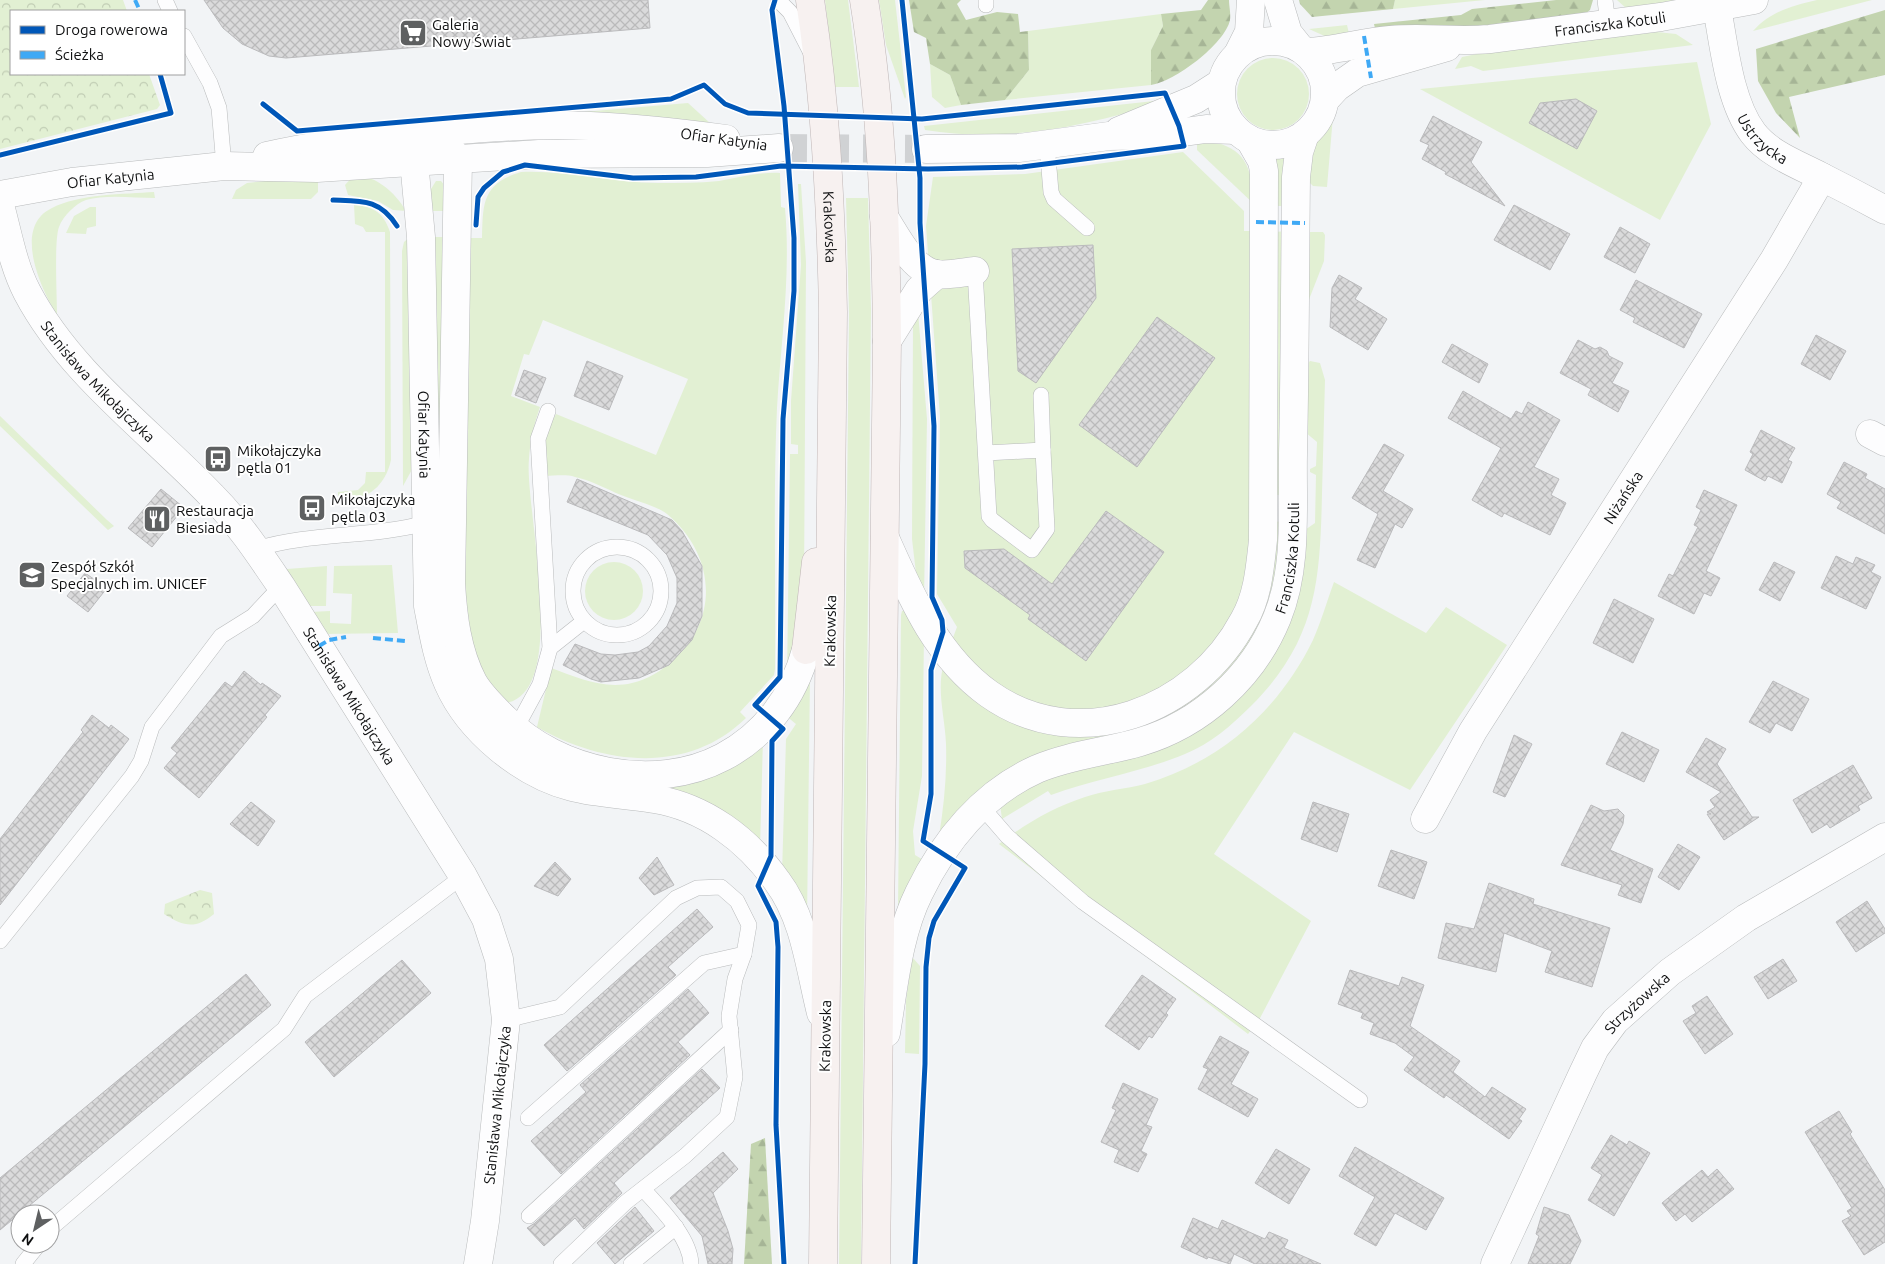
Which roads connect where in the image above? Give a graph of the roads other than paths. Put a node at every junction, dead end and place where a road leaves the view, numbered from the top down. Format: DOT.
graph roads {
  1 [pos="778,0"];
  2 [pos="810,0"];
  3 [pos="864,0"];
  4 [pos="1250,0"];
  5 [pos="1278,0"];
  6 [pos="1754,0"];
  7 [pos="1717,8"];
  8 [pos="1607,12"];
  9 [pos="185,38"];
  10 [pos="1466,41"];
  11 [pos="1303,50"];
  12 [pos="1239,52"];
  13 [pos="818,66"];
  14 [pos="1221,83"];
  15 [pos="1325,100"];
  16 [pos="437,132"];
  17 [pos="1305,134"];
  18 [pos="1243,135"];
  19 [pos="1109,136"];
  20 [pos="1047,145"];
  21 [pos="926,149"];
  22 [pos="458,159"];
  23 [pos="414,161"];
  24 [pos="224,166"];
  25 [pos="1822,177"];
  26 [pos="0,195"];
  27 [pos="0,205"];
  28 [pos="1885,210"];
  29 [pos="884,217"];
  30 [pos="1087,228"];
  31 [pos="976,271"];
  32 [pos="937,274"];
  33 [pos="887,341"];
  34 [pos="1041,396"];
  35 [pos="548,411"];
  36 [pos="1043,450"];
  37 [pos="986,453"];
  38 [pos="832,477"];
  39 [pos="1264,509"];
  40 [pos="1292,510"];
  41 [pos="426,522"];
  42 [pos="885,538"];
  43 [pos="256,549"];
  44 [pos="281,586"];
  45 [pos="584,621"];
  46 [pos="550,648"];
  47 [pos="806,650"];
  48 [pos="508,739"];
  49 [pos="981,806"];
  50 [pos="1425,819"];
  51 [pos="1885,837"];
  52 [pos="463,876"];
  53 [pos="0,941"];
  54 [pos="744,954"];
  55 [pos="506,1020"];
  56 [pos="731,1030"];
  57 [pos="825,1033"];
  58 [pos="879,1064"];
  59 [pos="1360,1100"];
  60 [pos="528,1118"];
  61 [pos="643,1189"];
  62 [pos="528,1216"];
  63 [pos="60,1220"];
  64 [pos="676,1227"];
  65 [pos="478,1264"];
  66 [pos="561,1264"];
  67 [pos="631,1264"];
  68 [pos="691,1264"];
  69 [pos="823,1264"];
  70 [pos="876,1264"];
  71 [pos="1495,1264"];
  1 -- 13 [label="lane"];
  2 -- 13 [label="main road, Krakowska"];
  3 -- 29 [label="main road"];
  4 -- 12 [label="street"];
  5 -- 11 [label="street"];
  6 -- 7 [label="street, Franciszka Kotuli"];
  7 -- 8 [label="street, Franciszka Kotuli"];
  7 -- 25 [label="street, Ustrzycka"];
  8 -- 10 [label="street, Franciszka Kotuli"];
  9 -- 24 [label="lane"];
  10 -- 11 [label="street, Franciszka Kotuli"];
  10 -- 15 [label="street, Franciszka Kotuli"];
  11 -- 12 [label="street"];
  11 -- 15 [label="street"];
  12 -- 14 [label="street"];
  13 -- 38 [label="main road, Krakowska"];
  14 -- 18 [label="street"];
  14 -- 19 [label="street"];
  15 -- 17 [label="street"];
  16 -- 22 [label="street"];
  16 -- 22 [label="street, Ofiar Katynia"];
  16 -- 23 [label="street"];
  16 -- 24 [label="street, Ofiar Katynia"];
  17 -- 18 [label="street"];
  17 -- 40 [label="street, Franciszka Kotuli"];
  18 -- 19 [label="street"];
  18 -- 39 [label="street, Franciszka Kotuli"];
  19 -- 20 [label="street"];
  20 -- 21 [label="street"];
  20 -- 30 [label="lane"];
  22 -- 23 [label="street, Ofiar Katynia"];
  22 -- 48 [label="street, Ofiar Katynia"];
  23 -- 24 [label="street, Ofiar Katynia"];
  23 -- 41 [label="street, Ofiar Katynia"];
  24 -- 26 [label="street, Ofiar Katynia"];
  25 -- 28 [label="street, Ustrzycka"];
  25 -- 50 [label="street, Niżańska"];
  27 -- 43 [label="street, Stanisława Mikołajczyka"];
  29 -- 32 [label="street"];
  29 -- 33 [label="main road"];
  31 -- 32 [label="street"];
  31 -- 37 [label="lane"];
  32 -- 33 [label="street"];
  33 -- 42 [label="main road"];
  34 -- 36 [label="lane"];
  35 -- 46 [label="lane"];
  36 -- 37 [label="lane"];
  36 -- 37 [label="lane"];
  38 -- 47 [label="main road"];
  38 -- 57 [label="main road, Krakowska"];
  39 -- 40 [label="street"];
  39 -- 42 [label="street, Franciszka Kotuli"];
  40 -- 49 [label="street, Franciszka Kotuli"];
  41 -- 43 [label="lane"];
  41 -- 48 [label="street, Ofiar Katynia"];
  42 -- 58 [label="main road"];
  43 -- 44 [label="street, Stanisława Mikołajczyka"];
  44 -- 52 [label="street, Stanisława Mikołajczyka"];
  44 -- 53 [label="lane"];
  45 -- 45 [label="lane"];
  45 -- 46 [label="lane"];
  46 -- 48 [label="lane"];
  47 -- 48 [label="street"];
  48 -- 57 [label="street"];
  49 -- 58 [label="street, Franciszka Kotuli"];
  49 -- 59 [label="lane"];
  51 -- 71 [label="street, Strzyżowska"];
  52 -- 55 [label="street, Stanisława Mikołajczyka"];
  52 -- 63 [label="lane"];
  54 -- 55 [label="lane"];
  54 -- 56 [label="lane"];
  54 -- 60 [label="lane"];
  55 -- 65 [label="street, Stanisława Mikołajczyka"];
  56 -- 61 [label="lane"];
  56 -- 62 [label="lane"];
  57 -- 69 [label="main road, Krakowska"];
  58 -- 70 [label="main road"];
  61 -- 64 [label="lane"];
  61 -- 66 [label="lane"];
  64 -- 67 [label="lane"];
  64 -- 68 [label="lane"];
}
